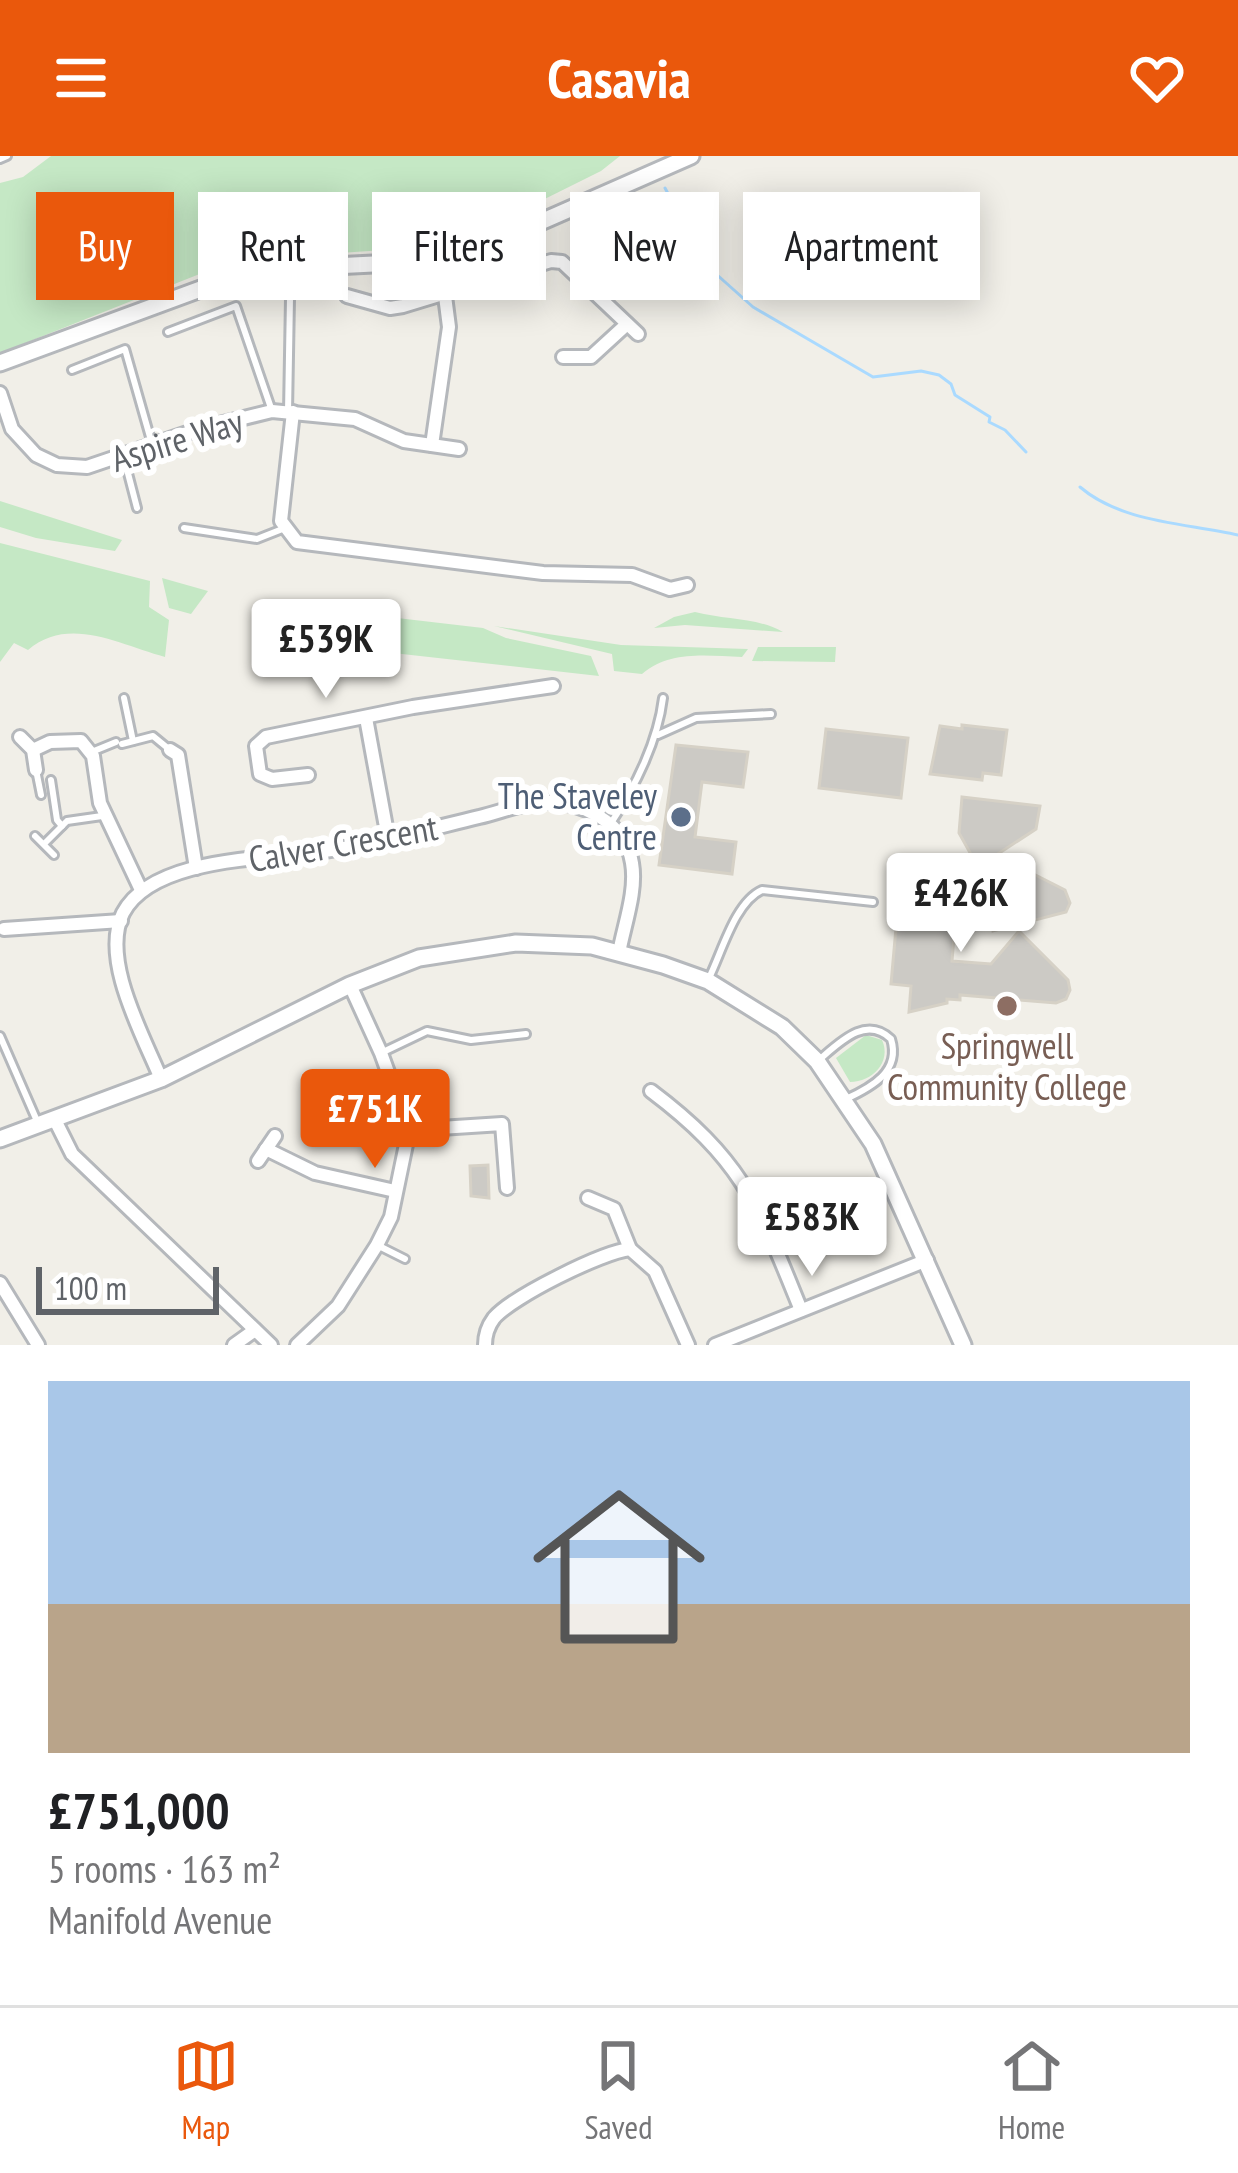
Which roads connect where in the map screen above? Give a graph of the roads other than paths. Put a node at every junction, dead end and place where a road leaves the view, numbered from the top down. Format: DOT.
graph roads {
  1 [pos="691,156"];
  2 [pos="546,263"];
  3 [pos="348,297"];
  4 [pos="290,300"];
  5 [pos="427,300"];
  6 [pos="446,300"];
  7 [pos="168,332"];
  8 [pos="563,357"];
  9 [pos="0,363"];
  10 [pos="72,370"];
  11 [pos="0,393"];
  12 [pos="272,411"];
  13 [pos="290,412"];
  14 [pos="432,446"];
  15 [pos="153,448"];
  16 [pos="460,449"];
  17 [pos="124,458"];
  18 [pos="136,508"];
  19 [pos="184,528"];
  20 [pos="285,528"];
  21 [pos="687,585"];
  22 [pos="553,686"];
  23 [pos="124,698"];
  24 [pos="663,698"];
  25 [pos="771,713"];
  26 [pos="366,718"];
  27 [pos="658,735"];
  28 [pos="20,737"];
  29 [pos="133,741"];
  30 [pos="170,750"];
  31 [pos="33,751"];
  32 [pos="90,753"];
  33 [pos="36,770"];
  34 [pos="308,776"];
  35 [pos="51,780"];
  36 [pos="41,795"];
  37 [pos="106,815"];
  38 [pos="611,823"];
  39 [pos="62,826"];
  40 [pos="34,836"];
  41 [pos="388,838"];
  42 [pos="44,844"];
  43 [pos="54,854"];
  44 [pos="196,868"];
  45 [pos="141,890"];
  46 [pos="873,902"];
  47 [pos="121,921"];
  48 [pos="4,929"];
  49 [pos="619,953"];
  50 [pos="708,982"];
  51 [pos="350,985"];
  52 [pos="526,1034"];
  53 [pos="0,1036"];
  54 [pos="381,1053"];
  55 [pos="817,1061"];
  56 [pos="161,1079"];
  57 [pos="651,1091"];
  58 [pos="846,1100"];
  59 [pos="46,1121"];
  60 [pos="409,1130"];
  61 [pos="275,1136"];
  62 [pos="0,1138"];
  63 [pos="507,1188"];
  64 [pos="395,1191"];
  65 [pos="588,1198"];
  66 [pos="377,1245"];
  67 [pos="630,1250"];
  68 [pos="405,1259"];
  69 [pos="927,1260"];
  70 [pos="0,1283"];
  71 [pos="801,1310"];
  72 [pos="254,1330"];
  73 [pos="31,1343"];
  74 [pos="234,1345"];
  75 [pos="271,1345"];
  76 [pos="297,1345"];
  77 [pos="484,1345"];
  78 [pos="688,1345"];
  79 [pos="715,1345"];
  80 [pos="963,1345"];
  1 -- 9 [label="street"];
  2 -- 8 [label="street"];
  3 -- 5 [label="street"];
  4 -- 13 [label="lane"];
  6 -- 14 [label="street"];
  7 -- 12 [label="lane"];
  10 -- 15 [label="lane"];
  11 -- 17 [label="street, Aspire Way"];
  12 -- 13 [label="street, Aspire Way"];
  12 -- 15 [label="street, Aspire Way"];
  13 -- 14 [label="street, Aspire Way"];
  13 -- 20 [label="street"];
  14 -- 16 [label="street, Aspire Way"];
  15 -- 17 [label="street, Aspire Way"];
  17 -- 18 [label="lane"];
  19 -- 20 [label="lane"];
  20 -- 21 [label="street"];
  22 -- 26 [label="street"];
  23 -- 29 [label="lane"];
  24 -- 27 [label="lane"];
  25 -- 27 [label="lane"];
  26 -- 34 [label="street"];
  26 -- 41 [label="street"];
  27 -- 38 [label="lane"];
  28 -- 31 [label="street"];
  29 -- 30 [label="lane"];
  29 -- 32 [label="lane"];
  30 -- 44 [label="street"];
  31 -- 32 [label="street"];
  31 -- 33 [label="street"];
  32 -- 37 [label="street"];
  33 -- 36 [label="lane"];
  35 -- 39 [label="lane"];
  37 -- 39 [label="lane"];
  37 -- 45 [label="street"];
  38 -- 41 [label="street, Calver Crescent"];
  38 -- 49 [label="street"];
  39 -- 42 [label="lane"];
  40 -- 42 [label="lane"];
  41 -- 44 [label="street, Calver Crescent"];
  42 -- 43 [label="lane"];
  44 -- 45 [label="street, Calver Crescent"];
  45 -- 47 [label="street"];
  46 -- 50 [label="lane"];
  47 -- 48 [label="street"];
  47 -- 56 [label="street"];
  49 -- 50 [label="street"];
  49 -- 51 [label="street"];
  50 -- 55 [label="street"];
  51 -- 54 [label="street"];
  51 -- 56 [label="street"];
  52 -- 54 [label="lane"];
  53 -- 59 [label="lane"];
  54 -- 60 [label="street"];
  55 -- 58 [label="street"];
  55 -- 58 [label="lane"];
  56 -- 59 [label="street"];
  57 -- 71 [label="street"];
  58 -- 69 [label="street"];
  59 -- 62 [label="street"];
  59 -- 72 [label="street"];
  60 -- 63 [label="street"];
  60 -- 64 [label="street"];
  61 -- 64 [label="street"];
  64 -- 66 [label="street"];
  65 -- 67 [label="street"];
  66 -- 68 [label="lane"];
  66 -- 76 [label="street"];
  67 -- 77 [label="street"];
  67 -- 78 [label="street"];
  69 -- 71 [label="street"];
  69 -- 80 [label="street"];
  70 -- 73 [label="street"];
  71 -- 79 [label="street"];
  72 -- 74 [label="street"];
  72 -- 75 [label="street"];
}
